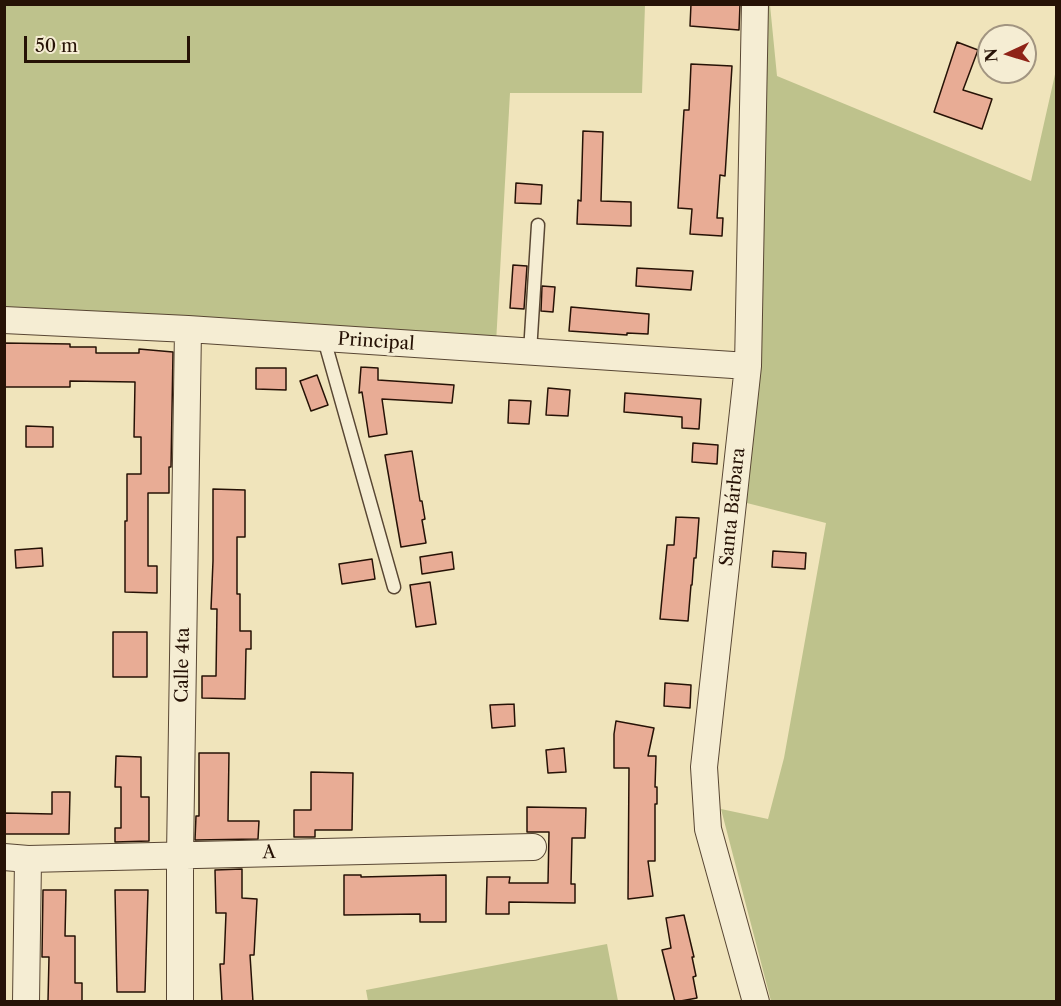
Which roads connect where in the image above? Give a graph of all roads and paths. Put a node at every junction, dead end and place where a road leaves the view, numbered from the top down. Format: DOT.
graph roads {
  1 [pos="755,4"];
  2 [pos="538,225"];
  3 [pos="4,320"];
  4 [pos="188,329"];
  5 [pos="324,339"];
  6 [pos="530,351"];
  7 [pos="748,366"];
  8 [pos="394,587"];
  9 [pos="533,847"];
  10 [pos="180,855"];
  11 [pos="16,858"];
  12 [pos="26,1002"];
  13 [pos="180,1002"];
  14 [pos="756,1002"];
  1 -- 7 [label="street, Santa Bárbara"];
  2 -- 6 [label="lane"];
  3 -- 4 [label="street, Principal"];
  4 -- 5 [label="street, Principal"];
  4 -- 10 [label="street, Calle 4ta"];
  5 -- 6 [label="street, Principal"];
  5 -- 8 [label="lane"];
  6 -- 7 [label="street, Principal"];
  7 -- 14 [label="street, Santa Bárbara"];
  9 -- 10 [label="street, A"];
  10 -- 11 [label="street, A"];
  10 -- 13 [label="street, Calle 4ta"];
  11 -- 12 [label="street"];
}
